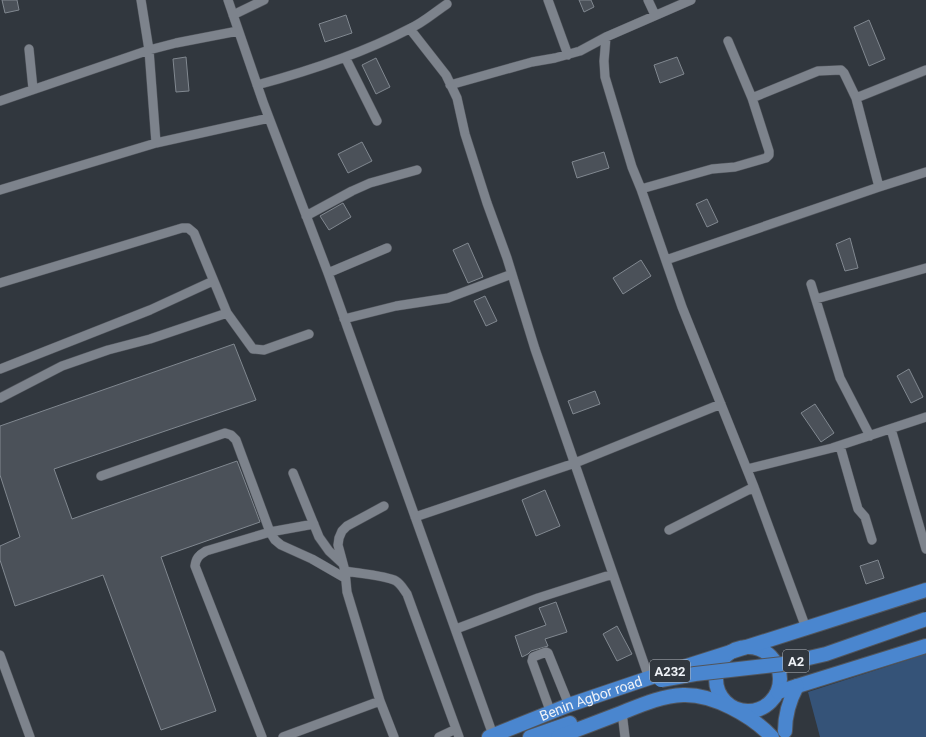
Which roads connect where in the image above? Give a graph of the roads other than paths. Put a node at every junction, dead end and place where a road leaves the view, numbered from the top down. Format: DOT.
graph roads {
  1 [pos="141,0"];
  2 [pos="228,0"];
  3 [pos="264,0"];
  4 [pos="548,0"];
  5 [pos="648,0"];
  6 [pos="691,0"];
  7 [pos="447,4"];
  8 [pos="233,15"];
  9 [pos="654,15"];
  10 [pos="410,29"];
  11 [pos="238,31"];
  12 [pos="606,37"];
  13 [pos="728,41"];
  14 [pos="29,49"];
  15 [pos="149,50"];
  16 [pos="568,55"];
  17 [pos="345,57"];
  18 [pos="926,70"];
  19 [pos="450,85"];
  20 [pos="257,86"];
  21 [pos="33,89"];
  22 [pos="752,98"];
  23 [pos="856,98"];
  24 [pos="0,100"];
  25 [pos="269,118"];
  26 [pos="377,121"];
  27 [pos="156,143"];
  28 [pos="417,170"];
  29 [pos="926,172"];
  30 [pos="879,187"];
  31 [pos="641,189"];
  32 [pos="0,190"];
  33 [pos="306,216"];
  34 [pos="387,248"];
  35 [pos="666,260"];
  36 [pos="926,268"];
  37 [pos="328,273"];
  38 [pos="512,274"];
  39 [pos="213,281"];
  40 [pos="0,283"];
  41 [pos="811,284"];
  42 [pos="816,299"];
  43 [pos="227,313"];
  44 [pos="344,319"];
  45 [pos="309,334"];
  46 [pos="0,369"];
  47 [pos="0,398"];
  48 [pos="721,404"];
  49 [pos="926,417"];
  50 [pos="891,429"];
  51 [pos="870,436"];
  52 [pos="840,446"];
  53 [pos="575,463"];
  54 [pos="746,469"];
  55 [pos="293,474"];
  56 [pos="101,476"];
  57 [pos="754,487"];
  58 [pos="384,506"];
  59 [pos="415,517"];
  60 [pos="314,524"];
  61 [pos="670,530"];
  62 [pos="270,532"];
  63 [pos="872,540"];
  64 [pos="926,549"];
  65 [pos="345,571"];
  66 [pos="613,574"];
  67 [pos="926,590"];
  68 [pos="926,619"];
  69 [pos="806,628"];
  70 [pos="926,628"];
  71 [pos="456,629"];
  72 [pos="926,646"];
  73 [pos="740,648"];
  74 [pos="0,655"];
  75 [pos="658,682"];
  76 [pos="797,686"];
  77 [pos="774,697"];
  78 [pos="380,701"];
  79 [pos="569,705"];
  80 [pos="739,710"];
  81 [pos="551,712"];
  82 [pos="622,712"];
  83 [pos="458,733"];
  84 [pos="781,735"];
  85 [pos="495,736"];
  86 [pos="30,737"];
  87 [pos="262,737"];
  88 [pos="283,737"];
  89 [pos="394,737"];
  90 [pos="439,737"];
  91 [pos="530,737"];
  92 [pos="558,737"];
  93 [pos="625,737"];
  1 -- 15 [label="street"];
  2 -- 8 [label="street"];
  3 -- 8 [label="street"];
  4 -- 16 [label="street"];
  5 -- 9 [label="street"];
  6 -- 9 [label="street"];
  7 -- 10 [label="street"];
  8 -- 11 [label="street"];
  9 -- 12 [label="street"];
  10 -- 17 [label="street"];
  10 -- 19 [label="street"];
  11 -- 15 [label="street"];
  11 -- 20 [label="street"];
  12 -- 16 [label="street"];
  12 -- 31 [label="street"];
  13 -- 22 [label="street"];
  14 -- 21 [label="street"];
  15 -- 21 [label="street"];
  15 -- 27 [label="street"];
  16 -- 19 [label="street"];
  17 -- 20 [label="street"];
  17 -- 26 [label="street"];
  18 -- 23 [label="street"];
  19 -- 38 [label="street"];
  20 -- 25 [label="street"];
  21 -- 24 [label="street"];
  22 -- 23 [label="street"];
  22 -- 31 [label="street"];
  23 -- 30 [label="street"];
  25 -- 27 [label="street"];
  25 -- 33 [label="street"];
  27 -- 32 [label="street"];
  28 -- 33 [label="street"];
  29 -- 30 [label="street"];
  30 -- 35 [label="street"];
  31 -- 35 [label="street"];
  33 -- 37 [label="street"];
  34 -- 37 [label="street"];
  35 -- 48 [label="street"];
  36 -- 42 [label="street"];
  37 -- 44 [label="street"];
  38 -- 44 [label="street"];
  38 -- 53 [label="street"];
  39 -- 40 [label="street"];
  39 -- 43 [label="street"];
  39 -- 46 [label="street"];
  41 -- 42 [label="street"];
  42 -- 51 [label="street"];
  43 -- 45 [label="street"];
  43 -- 47 [label="street"];
  44 -- 59 [label="street"];
  48 -- 53 [label="street"];
  48 -- 54 [label="street"];
  49 -- 50 [label="street"];
  50 -- 51 [label="street"];
  50 -- 64 [label="street"];
  51 -- 52 [label="street"];
  52 -- 54 [label="street"];
  52 -- 63 [label="street"];
  53 -- 59 [label="street"];
  53 -- 66 [label="street"];
  54 -- 57 [label="street"];
  55 -- 60 [label="street"];
  56 -- 62 [label="street"];
  57 -- 61 [label="street"];
  57 -- 69 [label="street"];
  58 -- 65 [label="street"];
  59 -- 71 [label="street"];
  60 -- 62 [label="street"];
  60 -- 65 [label="street"];
  62 -- 65 [label="street"];
  62 -- 87 [label="street"];
  65 -- 78 [label="street"];
  65 -- 83 [label="street"];
  66 -- 71 [label="street"];
  66 -- 75 [label="street"];
  67 -- 69 [label="highway, Benin Agbor road / A232"];
  68 -- 75 [label="highway, A2, bridge"];
  69 -- 73 [label="highway, Benin Agbor road / A232"];
  70 -- 75 [label="highway, A2"];
  71 -- 85 [label="street"];
  72 -- 76 [label="highway"];
  73 -- 75 [label="highway, Benin Agbor road / A232"];
  73 -- 77 [label="highway"];
  73 -- 80 [label="highway"];
  74 -- 86 [label="street"];
  75 -- 79 [label="highway, Benin Agbor road / A232"];
  75 -- 85 [label="highway, A2"];
  75 -- 91 [label="highway, A2"];
  76 -- 77 [label="highway"];
  76 -- 84 [label="highway"];
  77 -- 80 [label="highway"];
  77 -- 84 [label="highway"];
  78 -- 88 [label="street"];
  78 -- 89 [label="street"];
  79 -- 81 [label="highway, Benin Agbor road / A232"];
  79 -- 81 [label="street"];
  80 -- 82 [label="highway, Benin Agbor road / A232"];
  80 -- 84 [label="highway, Benin Agbor road / A232"];
  81 -- 85 [label="highway, Benin Agbor road / A232"];
  82 -- 92 [label="highway, Benin Agbor road / A232"];
  82 -- 93 [label="street"];
  83 -- 90 [label="street"];
}
